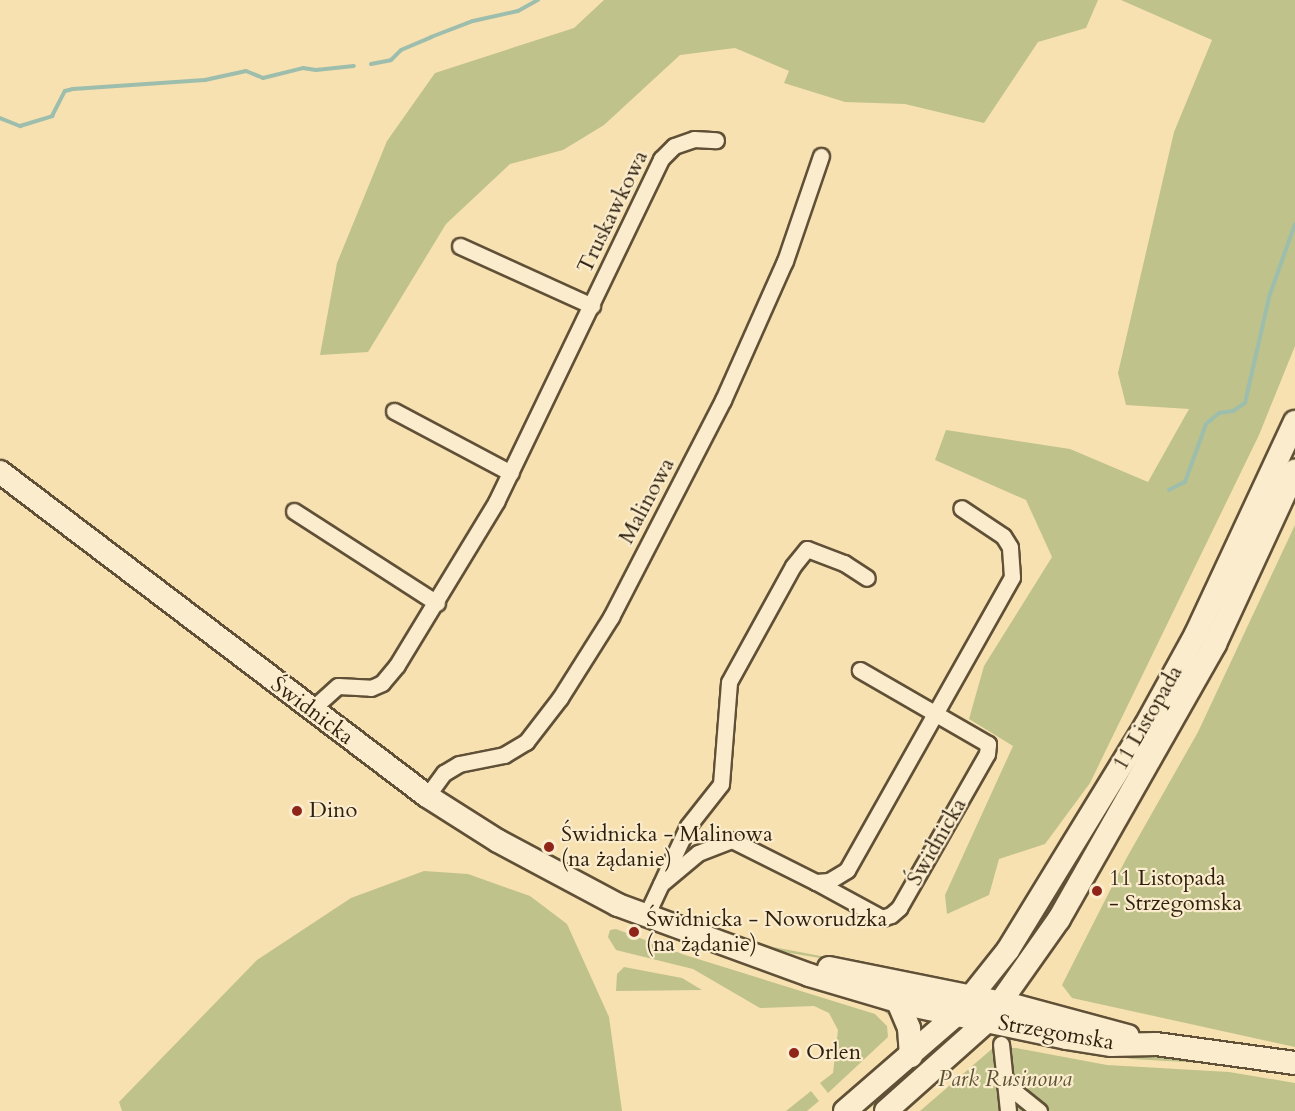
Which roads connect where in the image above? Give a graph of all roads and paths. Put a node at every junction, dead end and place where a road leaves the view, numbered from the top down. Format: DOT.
graph roads {
  1 [pos="716,140"];
  2 [pos="821,156"];
  3 [pos="460,246"];
  4 [pos="592,306"];
  5 [pos="394,411"];
  6 [pos="1295,422"];
  7 [pos="1295,471"];
  8 [pos="0,472"];
  9 [pos="511,473"];
  10 [pos="961,508"];
  11 [pos="294,511"];
  12 [pos="867,578"];
  13 [pos="437,603"];
  14 [pos="860,670"];
  15 [pos="311,710"];
  16 [pos="936,713"];
  17 [pos="426,796"];
  18 [pos="816,882"];
  19 [pos="661,884"];
  20 [pos="646,916"];
  21 [pos="746,952"];
  22 [pos="1025,970"];
  23 [pos="898,1002"];
  24 [pos="1002,1003"];
  25 [pos="964,1005"];
  26 [pos="1040,1012"];
  27 [pos="987,1021"];
  28 [pos="1001,1044"];
  29 [pos="1156,1044"];
  30 [pos="911,1056"];
  31 [pos="1295,1062"];
  32 [pos="1008,1086"];
  33 [pos="845,1111"];
  34 [pos="886,1111"];
  35 [pos="1008,1111"];
  36 [pos="1039,1111"];
  1 -- 4 [label="street, Truskawkowa"];
  2 -- 17 [label="street, Malinowa"];
  3 -- 4 [label="street, Truskawkowa"];
  4 -- 9 [label="street, Truskawkowa"];
  5 -- 9 [label="street"];
  6 -- 25 [label="main road, 11 Listopada"];
  7 -- 22 [label="main road, 11 Listopada"];
  8 -- 15 [label="main road, Świdnicka"];
  9 -- 13 [label="street, Truskawkowa"];
  10 -- 16 [label="street"];
  11 -- 13 [label="street"];
  12 -- 19 [label="street, Świdnicka"];
  13 -- 15 [label="street, Truskawkowa"];
  14 -- 16 [label="street, Świdnicka"];
  15 -- 17 [label="main road, Świdnicka"];
  16 -- 18 [label="street"];
  16 -- 18 [label="street, Świdnicka"];
  17 -- 20 [label="main road, Świdnicka"];
  18 -- 19 [label="street, Świdnicka"];
  19 -- 20 [label="street, Świdnicka"];
  20 -- 21 [label="main road, Świdnicka"];
  21 -- 23 [label="main road, Świdnicka"];
  21 -- 25 [label="main road, Świdnicka"];
  22 -- 24 [label="main road, 11 Listopada"];
  22 -- 26 [label="main road"];
  23 -- 25 [label="main road, Świdnicka"];
  23 -- 30 [label="main road"];
  24 -- 25 [label="main road, Świdnicka"];
  24 -- 26 [label="main road, Strzegomska"];
  24 -- 27 [label="main road, 11 Listopada"];
  25 -- 27 [label="main road, Strzegomska"];
  25 -- 30 [label="main road, 11 Listopada"];
  26 -- 29 [label="main road, Strzegomska"];
  27 -- 29 [label="main road, Strzegomska"];
  27 -- 34 [label="main road, 11 Listopada"];
  28 -- 32 [label="street"];
  29 -- 31 [label="main road, Strzegomska"];
  30 -- 33 [label="main road, 11 Listopada"];
  32 -- 35 [label="street"];
  32 -- 36 [label="street"];
}
